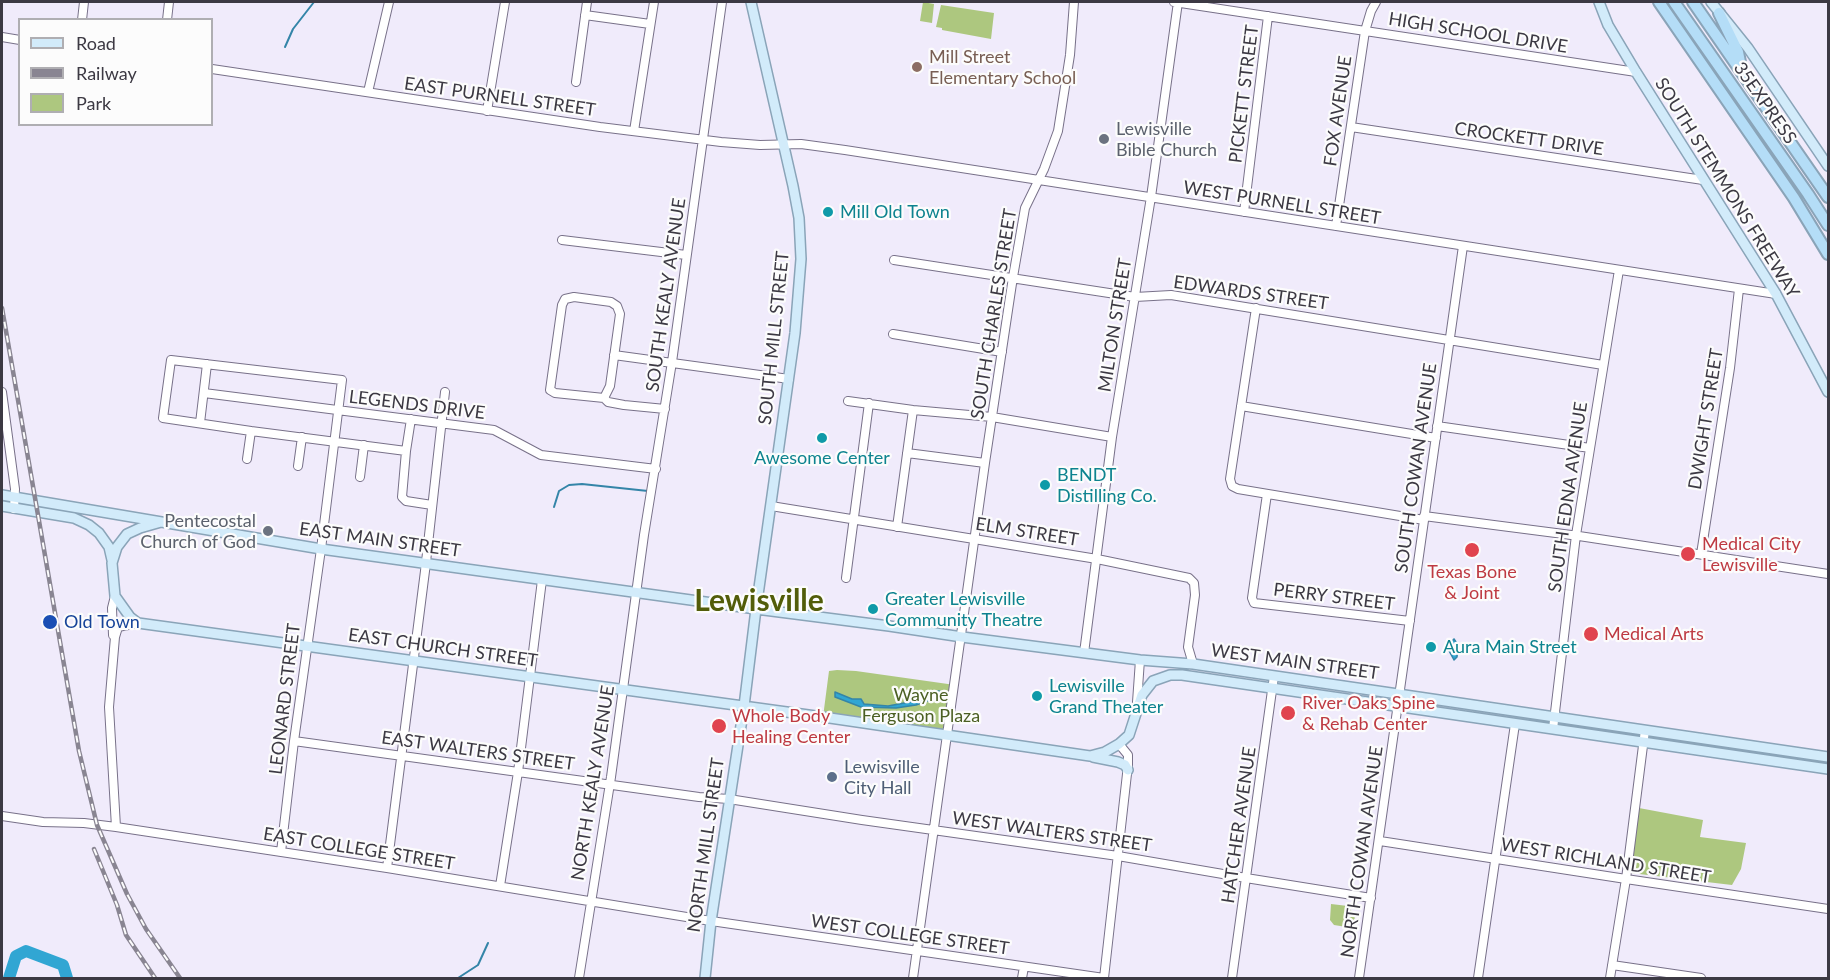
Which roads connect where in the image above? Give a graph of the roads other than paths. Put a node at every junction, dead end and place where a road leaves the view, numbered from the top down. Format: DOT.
graph roads {
  1 [pos="84,2"];
  2 [pos="169,2"];
  3 [pos="389,2"];
  4 [pos="505,2"];
  5 [pos="587,2"];
  6 [pos="654,2"];
  7 [pos="722,2"];
  8 [pos="751,2"];
  9 [pos="1074,2"];
  10 [pos="1176,2"];
  11 [pos="1376,2"];
  12 [pos="1599,2"];
  13 [pos="1659,2"];
  14 [pos="1674,2"];
  15 [pos="1693,2"];
  16 [pos="1711,2"];
  17 [pos="1719,12"];
  18 [pos="585,15"];
  19 [pos="1268,16"];
  20 [pos="82,18"];
  21 [pos="167,18"];
  22 [pos="650,24"];
  23 [pos="1365,31"];
  24 [pos="2,36"];
  25 [pos="18,40"];
  26 [pos="213,69"];
  27 [pos="1742,71"];
  28 [pos="1636,72"];
  29 [pos="576,82"];
  30 [pos="368,92"];
  31 [pos="487,111"];
  32 [pos="1351,127"];
  33 [pos="634,131"];
  34 [pos="703,140"];
  35 [pos="784,144"];
  36 [pos="1828,166"];
  37 [pos="1038,179"];
  38 [pos="1703,180"];
  39 [pos="1151,197"];
  40 [pos="1828,197"];
  41 [pos="1244,212"];
  42 [pos="1828,225"];
  43 [pos="1336,226"];
  44 [pos="561,240"];
  45 [pos="1463,246"];
  46 [pos="1828,254"];
  47 [pos="686,255"];
  48 [pos="894,260"];
  49 [pos="1618,270"];
  50 [pos="1013,277"];
  51 [pos="1739,289"];
  52 [pos="1776,294"];
  53 [pos="1135,297"];
  54 [pos="1256,308"];
  55 [pos="893,334"];
  56 [pos="1450,340"];
  57 [pos="1002,352"];
  58 [pos="614,355"];
  59 [pos="672,362"];
  60 [pos="207,364"];
  61 [pos="1603,364"];
  62 [pos="789,379"];
  63 [pos="2,392"];
  64 [pos="445,392"];
  65 [pos="1828,392"];
  66 [pos="204,393"];
  67 [pos="604,399"];
  68 [pos="848,400"];
  69 [pos="870,403"];
  70 [pos="1241,406"];
  71 [pos="665,409"];
  72 [pos="339,410"];
  73 [pos="913,410"];
  74 [pos="992,417"];
  75 [pos="411,420"];
  76 [pos="200,423"];
  77 [pos="441,423"];
  78 [pos="1437,426"];
  79 [pos="251,431"];
  80 [pos="302,437"];
  81 [pos="1113,437"];
  82 [pos="1436,438"];
  83 [pos="335,441"];
  84 [pos="364,445"];
  85 [pos="1590,448"];
  86 [pos="406,451"];
  87 [pos="907,453"];
  88 [pos="247,459"];
  89 [pos="985,463"];
  90 [pos="298,466"];
  91 [pos="656,469"];
  92 [pos="360,477"];
  93 [pos="1267,494"];
  94 [pos="2,495"];
  95 [pos="15,498"];
  96 [pos="432,505"];
  97 [pos="2,506"];
  98 [pos="771,506"];
  99 [pos="14,509"];
  100 [pos="1424,518"];
  101 [pos="854,520"];
  102 [pos="161,522"];
  103 [pos="897,527"];
  104 [pos="1575,535"];
  105 [pos="975,540"];
  106 [pos="321,549"];
  107 [pos="1701,554"];
  108 [pos="1097,559"];
  109 [pos="112,563"];
  110 [pos="425,563"];
  111 [pos="1828,574"];
  112 [pos="846,578"];
  113 [pos="542,580"];
  114 [pos="635,592"];
  115 [pos="115,596"];
  116 [pos="756,609"];
  117 [pos="1410,621"];
  118 [pos="138,622"];
  119 [pos="962,637"];
  120 [pos="114,645"];
  121 [pos="306,646"];
  122 [pos="1084,653"];
  123 [pos="412,660"];
  124 [pos="1140,660"];
  125 [pos="1193,664"];
  126 [pos="531,676"];
  127 [pos="1274,676"];
  128 [pos="1274,688"];
  129 [pos="623,690"];
  130 [pos="1400,694"];
  131 [pos="744,706"];
  132 [pos="1399,706"];
  133 [pos="1136,715"];
  134 [pos="1554,718"];
  135 [pos="1515,724"];
  136 [pos="1553,729"];
  137 [pos="1645,730"];
  138 [pos="948,735"];
  139 [pos="294,741"];
  140 [pos="1644,741"];
  141 [pos="1119,744"];
  142 [pos="401,756"];
  143 [pos="1090,756"];
  144 [pos="1828,757"];
  145 [pos="1828,769"];
  146 [pos="1128,770"];
  147 [pos="518,772"];
  148 [pos="609,785"];
  149 [pos="729,799"];
  150 [pos="2,816"];
  151 [pos="116,827"];
  152 [pos="933,830"];
  153 [pos="1380,841"];
  154 [pos="281,852"];
  155 [pos="1118,856"];
  156 [pos="1495,859"];
  157 [pos="387,868"];
  158 [pos="1246,878"];
  159 [pos="1626,879"];
  160 [pos="500,886"];
  161 [pos="1371,898"];
  162 [pos="591,901"];
  163 [pos="1828,909"];
  164 [pos="711,921"];
  165 [pos="918,951"];
  166 [pos="1612,965"];
  167 [pos="1024,967"];
  168 [pos="579,978"];
  169 [pos="705,978"];
  170 [pos="914,978"];
  171 [pos="1022,978"];
  172 [pos="1104,978"];
  173 [pos="1232,978"];
  174 [pos="1359,978"];
  175 [pos="1478,978"];
  176 [pos="1610,978"];
  177 [pos="1701,978"];
  1 -- 20 [label="street"];
  2 -- 21 [label="street"];
  3 -- 30 [label="street"];
  4 -- 31 [label="street"];
  5 -- 18 [label="street"];
  6 -- 22 [label="street"];
  7 -- 34 [label="street, SOUTH KEALY AVENUE"];
  8 -- 35 [label="main road, SOUTH MILL STREET"];
  9 -- 37 [label="street, SOUTH CHARLES STREET"];
  10 -- 19 [label="street, HIGH SCHOOL DRIVE"];
  10 -- 39 [label="street, MILTON STREET"];
  11 -- 23 [label="street, FOX AVENUE"];
  12 -- 28 [label="main road, SOUTH STEMMONS FREEWAY"];
  13 -- 46 [label="highway"];
  14 -- 42 [label="highway, 35EXPRESS"];
  15 -- 27 [label="highway"];
  16 -- 17 [label="main road"];
  17 -- 27 [label="highway"];
  17 -- 36 [label="main road"];
  18 -- 22 [label="street"];
  18 -- 29 [label="street"];
  19 -- 23 [label="street, HIGH SCHOOL DRIVE"];
  19 -- 41 [label="street, PICKETT STREET"];
  22 -- 33 [label="street"];
  23 -- 28 [label="street, HIGH SCHOOL DRIVE"];
  23 -- 32 [label="street, FOX AVENUE"];
  24 -- 25 [label="street"];
  26 -- 30 [label="street, EAST PURNELL STREET"];
  27 -- 40 [label="highway"];
  28 -- 38 [label="main road, SOUTH STEMMONS FREEWAY"];
  30 -- 31 [label="street, EAST PURNELL STREET"];
  31 -- 33 [label="street, EAST PURNELL STREET"];
  32 -- 38 [label="street, CROCKETT DRIVE"];
  32 -- 43 [label="street, FOX AVENUE"];
  33 -- 34 [label="street, EAST PURNELL STREET"];
  34 -- 35 [label="street, EAST PURNELL STREET"];
  34 -- 47 [label="street, SOUTH KEALY AVENUE"];
  35 -- 37 [label="street, WEST PURNELL STREET"];
  35 -- 62 [label="main road, SOUTH MILL STREET"];
  37 -- 39 [label="street, WEST PURNELL STREET"];
  37 -- 50 [label="street, SOUTH CHARLES STREET"];
  38 -- 52 [label="main road, SOUTH STEMMONS FREEWAY"];
  39 -- 41 [label="street, WEST PURNELL STREET"];
  39 -- 53 [label="street, MILTON STREET"];
  41 -- 43 [label="street, WEST PURNELL STREET"];
  43 -- 45 [label="street, WEST PURNELL STREET"];
  44 -- 47 [label="street"];
  45 -- 49 [label="street, WEST PURNELL STREET"];
  45 -- 56 [label="street, SOUTH COWAN AVENUE"];
  47 -- 59 [label="street, SOUTH KEALY AVENUE"];
  48 -- 50 [label="street, EDWARDS STREET"];
  49 -- 51 [label="street, WEST PURNELL STREET"];
  49 -- 61 [label="street, SOUTH EDNA AVENUE"];
  50 -- 53 [label="street, EDWARDS STREET"];
  50 -- 57 [label="street, SOUTH CHARLES STREET"];
  51 -- 52 [label="street, WEST PURNELL STREET"];
  51 -- 107 [label="street, DWIGHT STREET"];
  52 -- 65 [label="main road, SOUTH STEMMONS FREEWAY"];
  53 -- 54 [label="street, EDWARDS STREET"];
  53 -- 81 [label="street, MILTON STREET"];
  54 -- 56 [label="street, EDWARDS STREET"];
  54 -- 70 [label="street"];
  55 -- 57 [label="street"];
  56 -- 61 [label="street, EDWARDS STREET"];
  56 -- 78 [label="street, SOUTH COWAN AVENUE"];
  57 -- 74 [label="street, SOUTH CHARLES STREET"];
  58 -- 59 [label="street"];
  58 -- 67 [label="street"];
  58 -- 67 [label="street"];
  59 -- 62 [label="street"];
  59 -- 71 [label="street, SOUTH KEALY AVENUE"];
  60 -- 66 [label="street"];
  60 -- 72 [label="street, LEONARD STREET"];
  60 -- 76 [label="street"];
  61 -- 85 [label="street, SOUTH EDNA AVENUE"];
  62 -- 98 [label="main road, SOUTH MILL STREET"];
  63 -- 95 [label="street"];
  64 -- 77 [label="street"];
  66 -- 72 [label="street, LEGENDS DRIVE"];
  66 -- 76 [label="street"];
  67 -- 71 [label="street"];
  68 -- 69 [label="street"];
  69 -- 73 [label="street"];
  69 -- 101 [label="street"];
  70 -- 82 [label="street"];
  70 -- 93 [label="street"];
  71 -- 91 [label="street, SOUTH KEALY AVENUE"];
  72 -- 75 [label="street, LEGENDS DRIVE"];
  72 -- 83 [label="street, LEONARD STREET"];
  73 -- 74 [label="street"];
  73 -- 87 [label="street"];
  74 -- 81 [label="street"];
  74 -- 89 [label="street, SOUTH CHARLES STREET"];
  75 -- 77 [label="street, LEGENDS DRIVE"];
  75 -- 86 [label="street"];
  76 -- 79 [label="street"];
  77 -- 91 [label="street, LEGENDS DRIVE"];
  77 -- 96 [label="street"];
  78 -- 82 [label="street, SOUTH COWAN AVENUE"];
  78 -- 85 [label="street"];
  79 -- 80 [label="street"];
  79 -- 88 [label="street"];
  80 -- 83 [label="street"];
  80 -- 90 [label="street"];
  81 -- 108 [label="street, MILTON STREET"];
  82 -- 100 [label="street, SOUTH COWAN AVENUE"];
  83 -- 84 [label="street"];
  83 -- 106 [label="street, LEONARD STREET"];
  84 -- 86 [label="street"];
  84 -- 92 [label="street"];
  85 -- 104 [label="street, SOUTH EDNA AVENUE"];
  86 -- 96 [label="street"];
  87 -- 89 [label="street"];
  87 -- 103 [label="street"];
  89 -- 105 [label="street, SOUTH CHARLES STREET"];
  91 -- 114 [label="street, SOUTH KEALY AVENUE"];
  93 -- 100 [label="street"];
  93 -- 117 [label="street, PERRY STREET"];
  94 -- 95 [label="main road, EAST MAIN STREET"];
  95 -- 99 [label="street"];
  95 -- 102 [label="main road, EAST MAIN STREET"];
  96 -- 110 [label="street"];
  97 -- 99 [label="main road"];
  98 -- 101 [label="street, ELM STREET"];
  98 -- 116 [label="main road, SOUTH MILL STREET"];
  99 -- 109 [label="main road"];
  100 -- 104 [label="street"];
  100 -- 117 [label="street, SOUTH COWAN AVENUE"];
  101 -- 103 [label="street, ELM STREET"];
  101 -- 112 [label="street"];
  102 -- 106 [label="main road, EAST MAIN STREET"];
  102 -- 109 [label="main road"];
  103 -- 105 [label="street, ELM STREET"];
  104 -- 107 [label="street"];
  104 -- 134 [label="street, SOUTH EDNA AVENUE"];
  105 -- 108 [label="street, ELM STREET"];
  105 -- 119 [label="street, SOUTH CHARLES STREET"];
  106 -- 110 [label="main road, EAST MAIN STREET"];
  106 -- 121 [label="street, LEONARD STREET"];
  107 -- 111 [label="street"];
  108 -- 122 [label="street, MILTON STREET"];
  108 -- 125 [label="street, ELM STREET"];
  109 -- 115 [label="main road"];
  110 -- 113 [label="main road, EAST MAIN STREET"];
  110 -- 123 [label="street"];
  113 -- 114 [label="main road, EAST MAIN STREET"];
  113 -- 126 [label="street"];
  114 -- 116 [label="main road, EAST MAIN STREET"];
  114 -- 129 [label="street, NORTH KEALY AVENUE"];
  115 -- 118 [label="main road"];
  115 -- 120 [label="street"];
  116 -- 119 [label="main road, WEST MAIN STREET"];
  116 -- 131 [label="main road, NORTH MILL STREET"];
  117 -- 130 [label="street, SOUTH COWAN AVENUE"];
  118 -- 120 [label="street"];
  118 -- 121 [label="main road, EAST CHURCH STREET"];
  119 -- 122 [label="main road, WEST MAIN STREET"];
  119 -- 138 [label="street, SOUTH CHARLES STREET"];
  120 -- 151 [label="street"];
  121 -- 123 [label="main road, EAST CHURCH STREET"];
  121 -- 139 [label="street, LEONARD STREET"];
  122 -- 124 [label="main road, WEST MAIN STREET"];
  123 -- 126 [label="main road, EAST CHURCH STREET"];
  123 -- 142 [label="street"];
  124 -- 125 [label="main road, WEST MAIN STREET"];
  124 -- 133 [label="street"];
  125 -- 127 [label="main road, WEST MAIN STREET"];
  126 -- 129 [label="main road, EAST CHURCH STREET"];
  126 -- 147 [label="street"];
  127 -- 128 [label="street, HATCHER AVENUE"];
  127 -- 130 [label="main road, WEST MAIN STREET"];
  128 -- 132 [label="main road, WEST MAIN STREET"];
  128 -- 133 [label="main road, WEST MAIN STREET"];
  128 -- 158 [label="street, HATCHER AVENUE"];
  129 -- 131 [label="main road, EAST CHURCH STREET"];
  129 -- 148 [label="street, NORTH KEALY AVENUE"];
  130 -- 132 [label="street, NORTH COWAN AVENUE"];
  130 -- 134 [label="main road, WEST MAIN STREET"];
  131 -- 138 [label="main road, EAST CHURCH STREET"];
  131 -- 149 [label="main road, NORTH MILL STREET"];
  132 -- 135 [label="main road, WEST MAIN STREET"];
  132 -- 153 [label="street, NORTH COWAN AVENUE"];
  133 -- 141 [label="main road"];
  134 -- 136 [label="street, SOUTH EDNA AVENUE"];
  134 -- 137 [label="main road, WEST MAIN STREET"];
  135 -- 136 [label="main road, WEST MAIN STREET"];
  135 -- 156 [label="street"];
  136 -- 140 [label="main road, WEST MAIN STREET"];
  137 -- 140 [label="street"];
  137 -- 144 [label="main road, WEST MAIN STREET"];
  138 -- 143 [label="main road, EAST CHURCH STREET"];
  138 -- 152 [label="street, SOUTH CHARLES STREET"];
  139 -- 142 [label="street, EAST WALTERS STREET"];
  139 -- 154 [label="street, LEONARD STREET"];
  140 -- 145 [label="main road, WEST MAIN STREET"];
  140 -- 159 [label="street"];
  141 -- 143 [label="main road"];
  141 -- 146 [label="street"];
  142 -- 147 [label="street, EAST WALTERS STREET"];
  142 -- 157 [label="street"];
  143 -- 146 [label="main road, EAST CHURCH STREET"];
  146 -- 155 [label="street"];
  147 -- 148 [label="street, EAST WALTERS STREET"];
  147 -- 160 [label="street"];
  148 -- 149 [label="street, EAST WALTERS STREET"];
  148 -- 162 [label="street, NORTH KEALY AVENUE"];
  149 -- 152 [label="street, WEST WALTERS STREET"];
  149 -- 164 [label="main road, NORTH MILL STREET"];
  150 -- 151 [label="street, EAST COLLEGE STREET"];
  151 -- 154 [label="street, EAST COLLEGE STREET"];
  152 -- 155 [label="street, WEST WALTERS STREET"];
  152 -- 165 [label="street, SOUTH CHARLES STREET"];
  153 -- 156 [label="street, WEST RICHLAND STREET"];
  153 -- 161 [label="street, NORTH COWAN AVENUE"];
  154 -- 157 [label="street, EAST COLLEGE STREET"];
  155 -- 158 [label="street, WEST WALTERS STREET"];
  155 -- 172 [label="street"];
  156 -- 159 [label="street, WEST RICHLAND STREET"];
  156 -- 175 [label="street"];
  157 -- 160 [label="street, EAST COLLEGE STREET"];
  158 -- 161 [label="street, WEST WALTERS STREET"];
  158 -- 173 [label="street, HATCHER AVENUE"];
  159 -- 163 [label="street, WEST RICHLAND STREET"];
  159 -- 166 [label="street"];
  160 -- 162 [label="street, EAST COLLEGE STREET"];
  161 -- 174 [label="street, NORTH COWAN AVENUE"];
  162 -- 164 [label="street, EAST COLLEGE STREET"];
  162 -- 168 [label="street, NORTH KEALY AVENUE"];
  164 -- 165 [label="street, WEST COLLEGE STREET"];
  164 -- 169 [label="main road, NORTH MILL STREET"];
  165 -- 167 [label="street, WEST COLLEGE STREET"];
  165 -- 170 [label="street, SOUTH CHARLES STREET"];
  166 -- 176 [label="street"];
  166 -- 177 [label="street"];
  167 -- 171 [label="street"];
  167 -- 172 [label="street, WEST COLLEGE STREET"];
}
